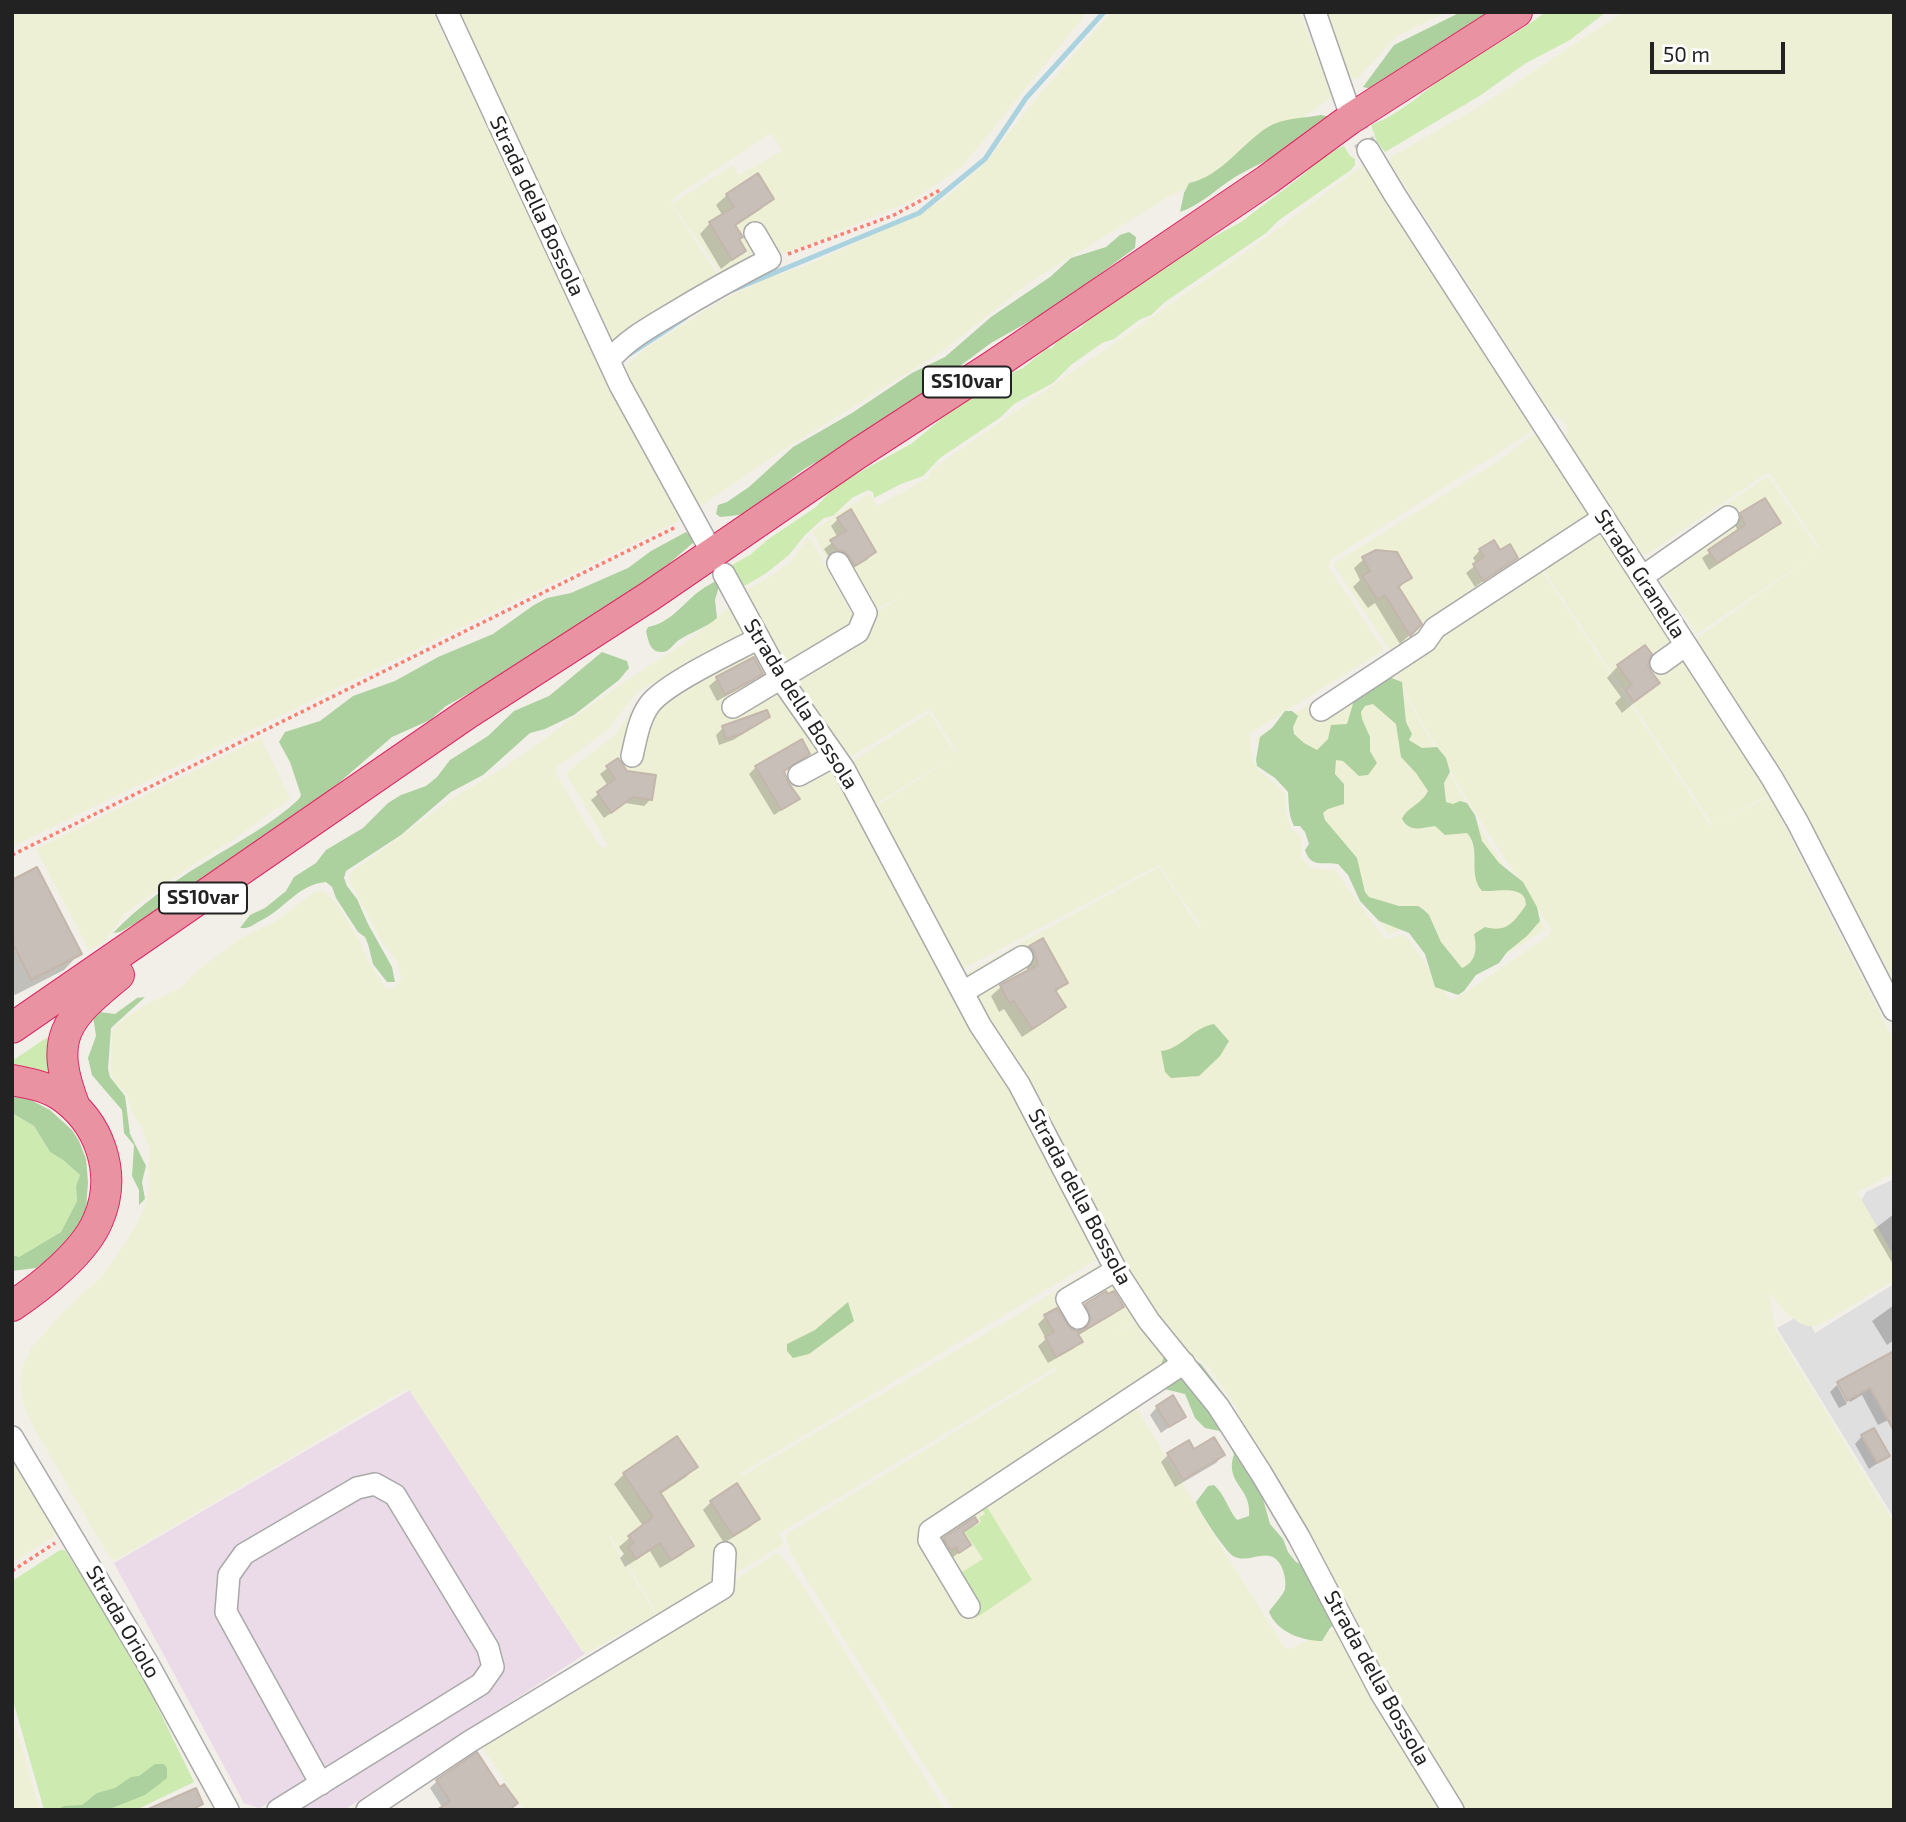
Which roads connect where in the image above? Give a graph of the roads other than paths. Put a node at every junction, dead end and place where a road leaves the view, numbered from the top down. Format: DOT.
graph roads {
  1 [pos="447,12"];
  2 [pos="1315,12"];
  3 [pos="1517,12"];
  4 [pos="1350,113"];
  5 [pos="1368,150"];
  6 [pos="755,233"];
  7 [pos="609,361"];
  8 [pos="1728,517"];
  9 [pos="1603,518"];
  10 [pos="709,547"];
  11 [pos="838,563"];
  12 [pos="724,574"];
  13 [pos="1642,577"];
  14 [pos="759,638"];
  15 [pos="1686,645"];
  16 [pos="1661,663"];
  17 [pos="782,679"];
  18 [pos="733,707"];
  19 [pos="1321,710"];
  20 [pos="632,756"];
  21 [pos="834,756"];
  22 [pos="799,775"];
  23 [pos="130,948"];
  24 [pos="1022,957"];
  25 [pos="962,992"];
  26 [pos="1894,1010"];
  27 [pos="12,1028"];
  28 [pos="12,1080"];
  29 [pos="75,1107"];
  30 [pos="1116,1270"];
  31 [pos="13,1299"];
  32 [pos="1078,1318"];
  33 [pos="1184,1363"];
  34 [pos="12,1437"];
  35 [pos="725,1553"];
  36 [pos="969,1607"];
  37 [pos="321,1784"];
  38 [pos="228,1810"];
  39 [pos="278,1810"];
  40 [pos="367,1810"];
  41 [pos="1453,1810"];
  1 -- 7 [label="street, Strada della Bossola"];
  2 -- 4 [label="street"];
  3 -- 23 [label="highway, SS10var"];
  5 -- 9 [label="street, Strada Granella"];
  6 -- 7 [label="street"];
  7 -- 10 [label="street, Strada della Bossola"];
  8 -- 13 [label="street"];
  9 -- 13 [label="street, Strada Granella"];
  9 -- 19 [label="street"];
  11 -- 17 [label="street"];
  12 -- 14 [label="street, Strada della Bossola"];
  13 -- 15 [label="street, Strada Granella"];
  14 -- 17 [label="street, Strada della Bossola"];
  14 -- 20 [label="street"];
  15 -- 16 [label="street"];
  15 -- 26 [label="street, Strada Granella"];
  17 -- 18 [label="street"];
  17 -- 21 [label="street, Strada della Bossola"];
  21 -- 22 [label="street"];
  21 -- 25 [label="street, Strada della Bossola"];
  23 -- 27 [label="highway, SS10var"];
  23 -- 29 [label="highway"];
  24 -- 25 [label="street"];
  25 -- 30 [label="street, Strada della Bossola"];
  28 -- 29 [label="highway"];
  29 -- 31 [label="highway"];
  30 -- 32 [label="street"];
  30 -- 33 [label="street, Strada della Bossola"];
  33 -- 36 [label="street"];
  33 -- 41 [label="street, Strada della Bossola"];
  34 -- 38 [label="street, Strada Oriolo"];
  35 -- 40 [label="street"];
  37 -- 37 [label="street"];
  37 -- 39 [label="street"];
}
